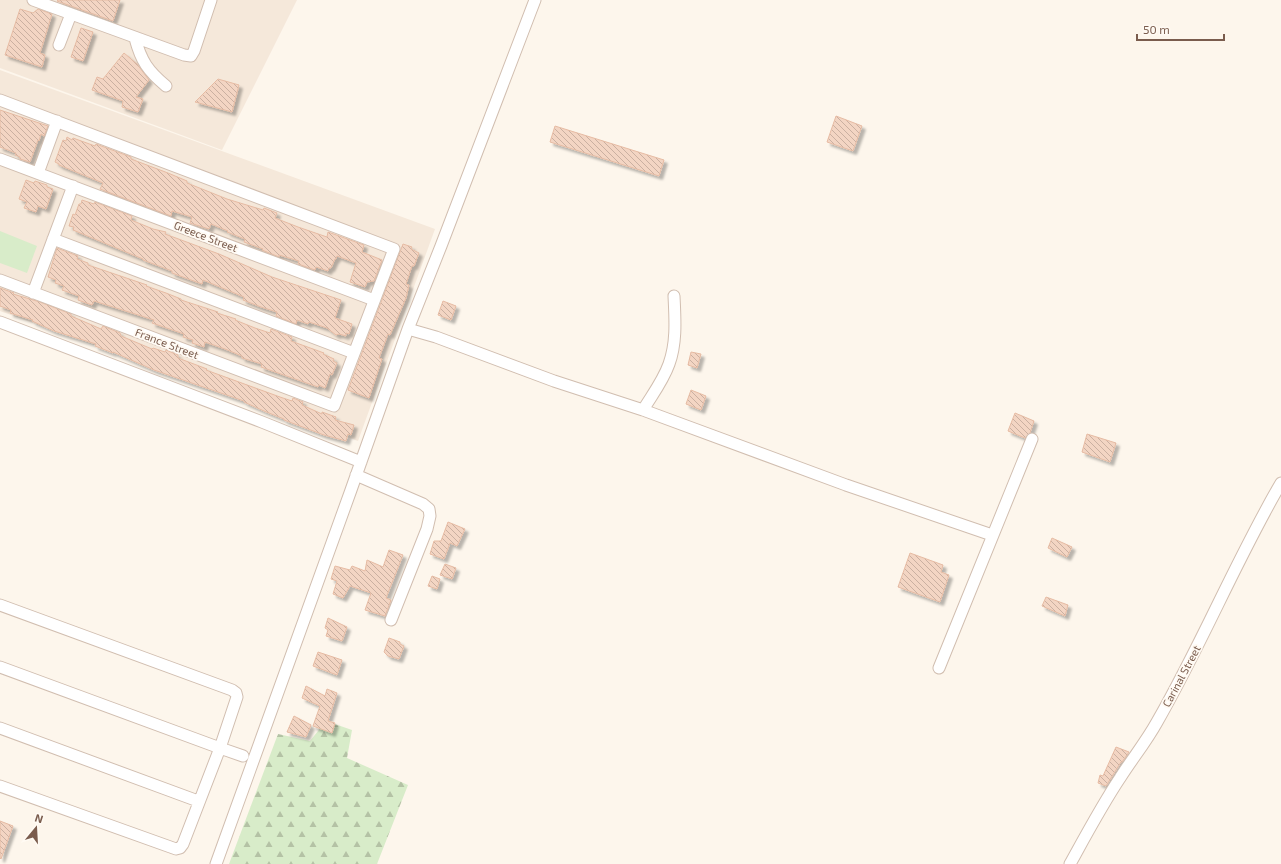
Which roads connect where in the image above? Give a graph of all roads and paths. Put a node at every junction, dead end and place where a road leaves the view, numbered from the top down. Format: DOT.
graph roads {
  1 [pos="33,0"];
  2 [pos="211,0"];
  3 [pos="535,0"];
  4 [pos="71,14"];
  5 [pos="135,38"];
  6 [pos="59,45"];
  7 [pos="166,86"];
  8 [pos="0,100"];
  9 [pos="57,121"];
  10 [pos="0,158"];
  11 [pos="38,173"];
  12 [pos="74,186"];
  13 [pos="53,239"];
  14 [pos="0,280"];
  15 [pos="33,292"];
  16 [pos="674,296"];
  17 [pos="374,300"];
  18 [pos="0,322"];
  19 [pos="408,328"];
  20 [pos="354,353"];
  21 [pos="642,410"];
  22 [pos="1032,439"];
  23 [pos="361,462"];
  24 [pos="356,475"];
  25 [pos="1281,483"];
  26 [pos="992,535"];
  27 [pos="0,605"];
  28 [pos="390,620"];
  29 [pos="0,667"];
  30 [pos="940,668"];
  31 [pos="0,728"];
  32 [pos="220,748"];
  33 [pos="243,756"];
  34 [pos="0,786"];
  35 [pos="198,801"];
  36 [pos="216,864"];
  37 [pos="1070,864"];
  1 -- 4 [label="street"];
  2 -- 5 [label="street"];
  3 -- 19 [label="street"];
  4 -- 5 [label="street"];
  4 -- 6 [label="street"];
  5 -- 7 [label="street"];
  8 -- 9 [label="street"];
  9 -- 11 [label="street"];
  9 -- 17 [label="street"];
  10 -- 11 [label="street, Greece Street"];
  11 -- 12 [label="street, Greece Street"];
  12 -- 13 [label="street"];
  12 -- 17 [label="street, Greece Street"];
  13 -- 15 [label="street"];
  13 -- 20 [label="street"];
  14 -- 15 [label="street, France Street"];
  15 -- 20 [label="street, France Street"];
  16 -- 21 [label="street"];
  17 -- 20 [label="street"];
  18 -- 23 [label="street"];
  19 -- 21 [label="street"];
  19 -- 23 [label="street"];
  21 -- 26 [label="street"];
  22 -- 26 [label="street"];
  23 -- 24 [label="street"];
  24 -- 28 [label="street"];
  24 -- 36 [label="street"];
  25 -- 37 [label="street, Carinal Street"];
  26 -- 30 [label="street"];
  27 -- 32 [label="street"];
  29 -- 32 [label="street"];
  31 -- 35 [label="street"];
  32 -- 33 [label="street"];
  32 -- 35 [label="street"];
  34 -- 35 [label="street"];
}
